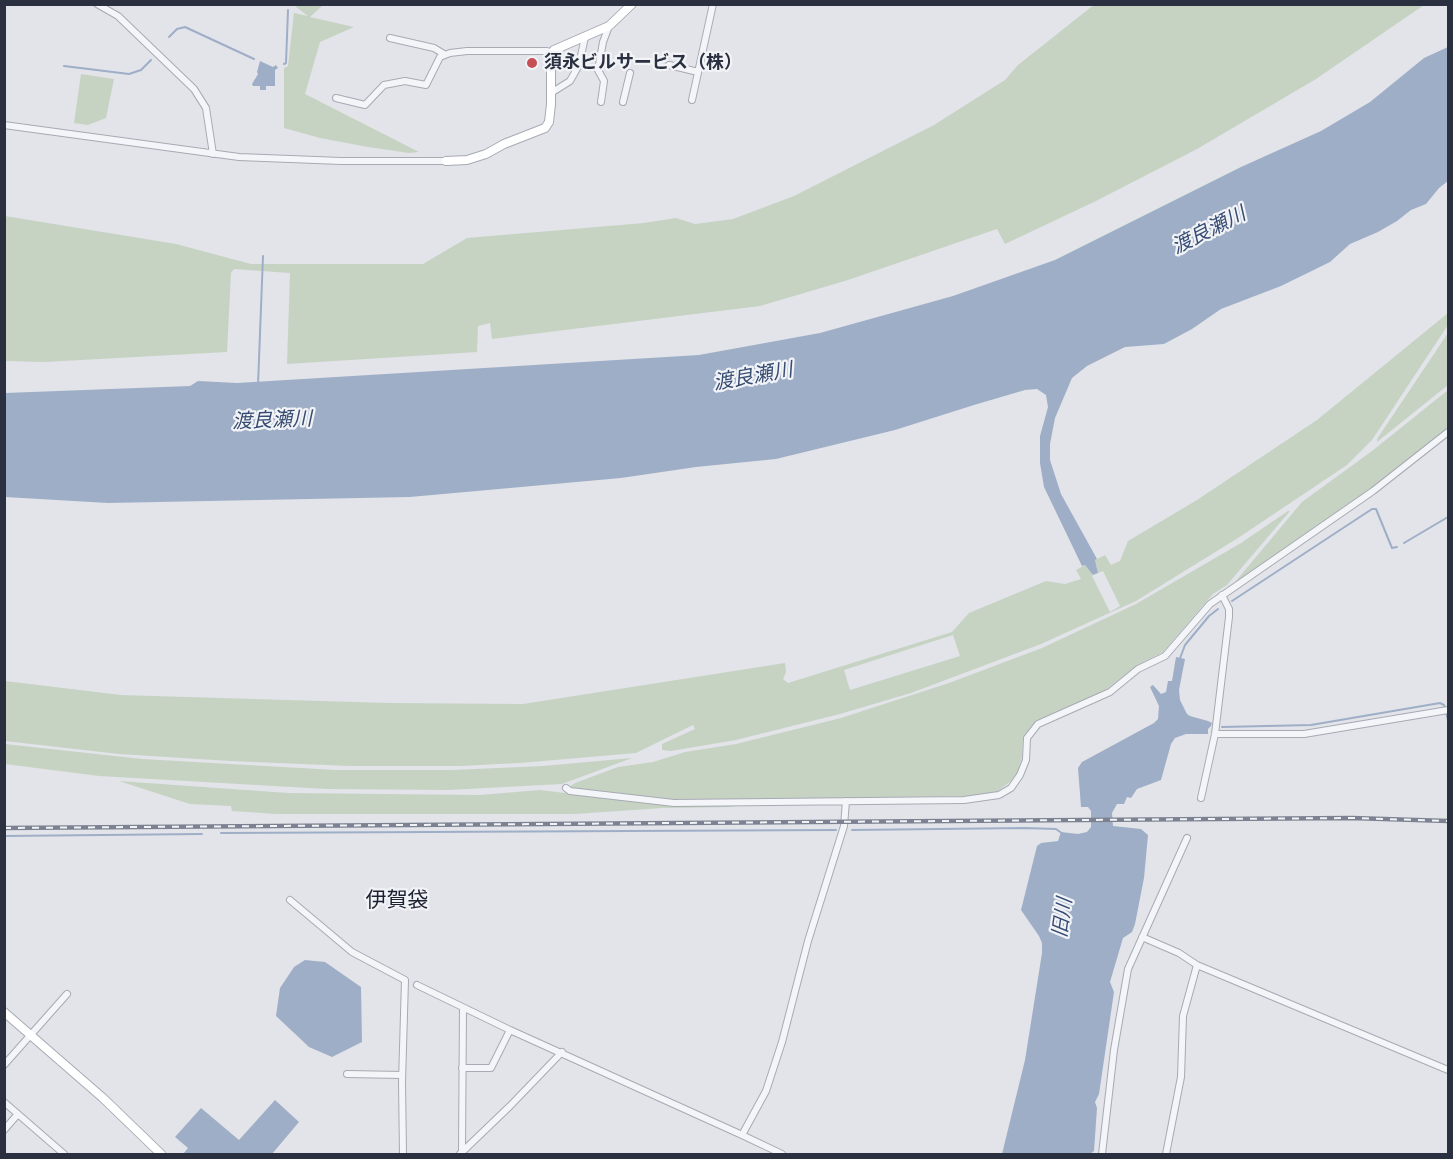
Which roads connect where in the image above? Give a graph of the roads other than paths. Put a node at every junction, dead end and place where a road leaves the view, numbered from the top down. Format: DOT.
graph roads {
  1 [pos="97,4"];
  2 [pos="632,4"];
  3 [pos="713,4"];
  4 [pos="106,6"];
  5 [pos="609,26"];
  6 [pos="585,37"];
  7 [pos="390,38"];
  8 [pos="551,53"];
  9 [pos="444,54"];
  10 [pos="669,65"];
  11 [pos="698,72"];
  12 [pos="630,73"];
  13 [pos="551,93"];
  14 [pos="336,98"];
  15 [pos="692,100"];
  16 [pos="601,102"];
  17 [pos="622,102"];
  18 [pos="4,126"];
  19 [pos="213,154"];
  20 [pos="446,161"];
  21 [pos="1449,432"];
  22 [pos="1222,596"];
  23 [pos="1449,710"];
  24 [pos="1215,734"];
  25 [pos="566,788"];
  26 [pos="1201,798"];
  27 [pos="846,801"];
  28 [pos="1188,838"];
  29 [pos="290,900"];
  30 [pos="1142,937"];
  31 [pos="1197,965"];
  32 [pos="417,985"];
  33 [pos="67,994"];
  34 [pos="463,1008"];
  35 [pos="5,1013"];
  36 [pos="510,1030"];
  37 [pos="31,1035"];
  38 [pos="562,1052"];
  39 [pos="4,1065"];
  40 [pos="462,1068"];
  41 [pos="1449,1070"];
  42 [pos="347,1074"];
  43 [pos="402,1075"];
  44 [pos="4,1102"];
  45 [pos="18,1114"];
  46 [pos="4,1130"];
  47 [pos="742,1135"];
  48 [pos="461,1153"];
  49 [pos="63,1154"];
  50 [pos="161,1155"];
  51 [pos="403,1155"];
  52 [pos="782,1155"];
  53 [pos="1102,1155"];
  54 [pos="1166,1155"];
  1 -- 4 [label="street"];
  2 -- 5 [label="street"];
  3 -- 11 [label="street"];
  4 -- 19 [label="street"];
  5 -- 6 [label="street"];
  5 -- 16 [label="street"];
  6 -- 8 [label="street"];
  6 -- 13 [label="street"];
  7 -- 9 [label="street"];
  8 -- 9 [label="street"];
  8 -- 13 [label="street"];
  9 -- 14 [label="street"];
  10 -- 11 [label="street"];
  11 -- 15 [label="street"];
  12 -- 17 [label="street"];
  13 -- 20 [label="street"];
  18 -- 19 [label="street"];
  19 -- 20 [label="street"];
  21 -- 22 [label="street"];
  22 -- 24 [label="street"];
  22 -- 27 [label="street"];
  23 -- 24 [label="street"];
  24 -- 26 [label="street"];
  25 -- 27 [label="street"];
  27 -- 47 [label="street"];
  28 -- 30 [label="street"];
  29 -- 43 [label="street"];
  30 -- 31 [label="street"];
  30 -- 53 [label="street"];
  31 -- 41 [label="street"];
  31 -- 54 [label="street"];
  32 -- 34 [label="street"];
  33 -- 37 [label="street"];
  34 -- 36 [label="street"];
  34 -- 40 [label="street"];
  35 -- 37 [label="street"];
  36 -- 38 [label="street"];
  36 -- 40 [label="street"];
  37 -- 39 [label="street"];
  37 -- 50 [label="street"];
  38 -- 47 [label="street"];
  38 -- 48 [label="street"];
  40 -- 48 [label="street"];
  42 -- 43 [label="street"];
  43 -- 51 [label="street"];
  44 -- 45 [label="street"];
  45 -- 46 [label="street"];
  45 -- 49 [label="street"];
  47 -- 52 [label="street"];
}
